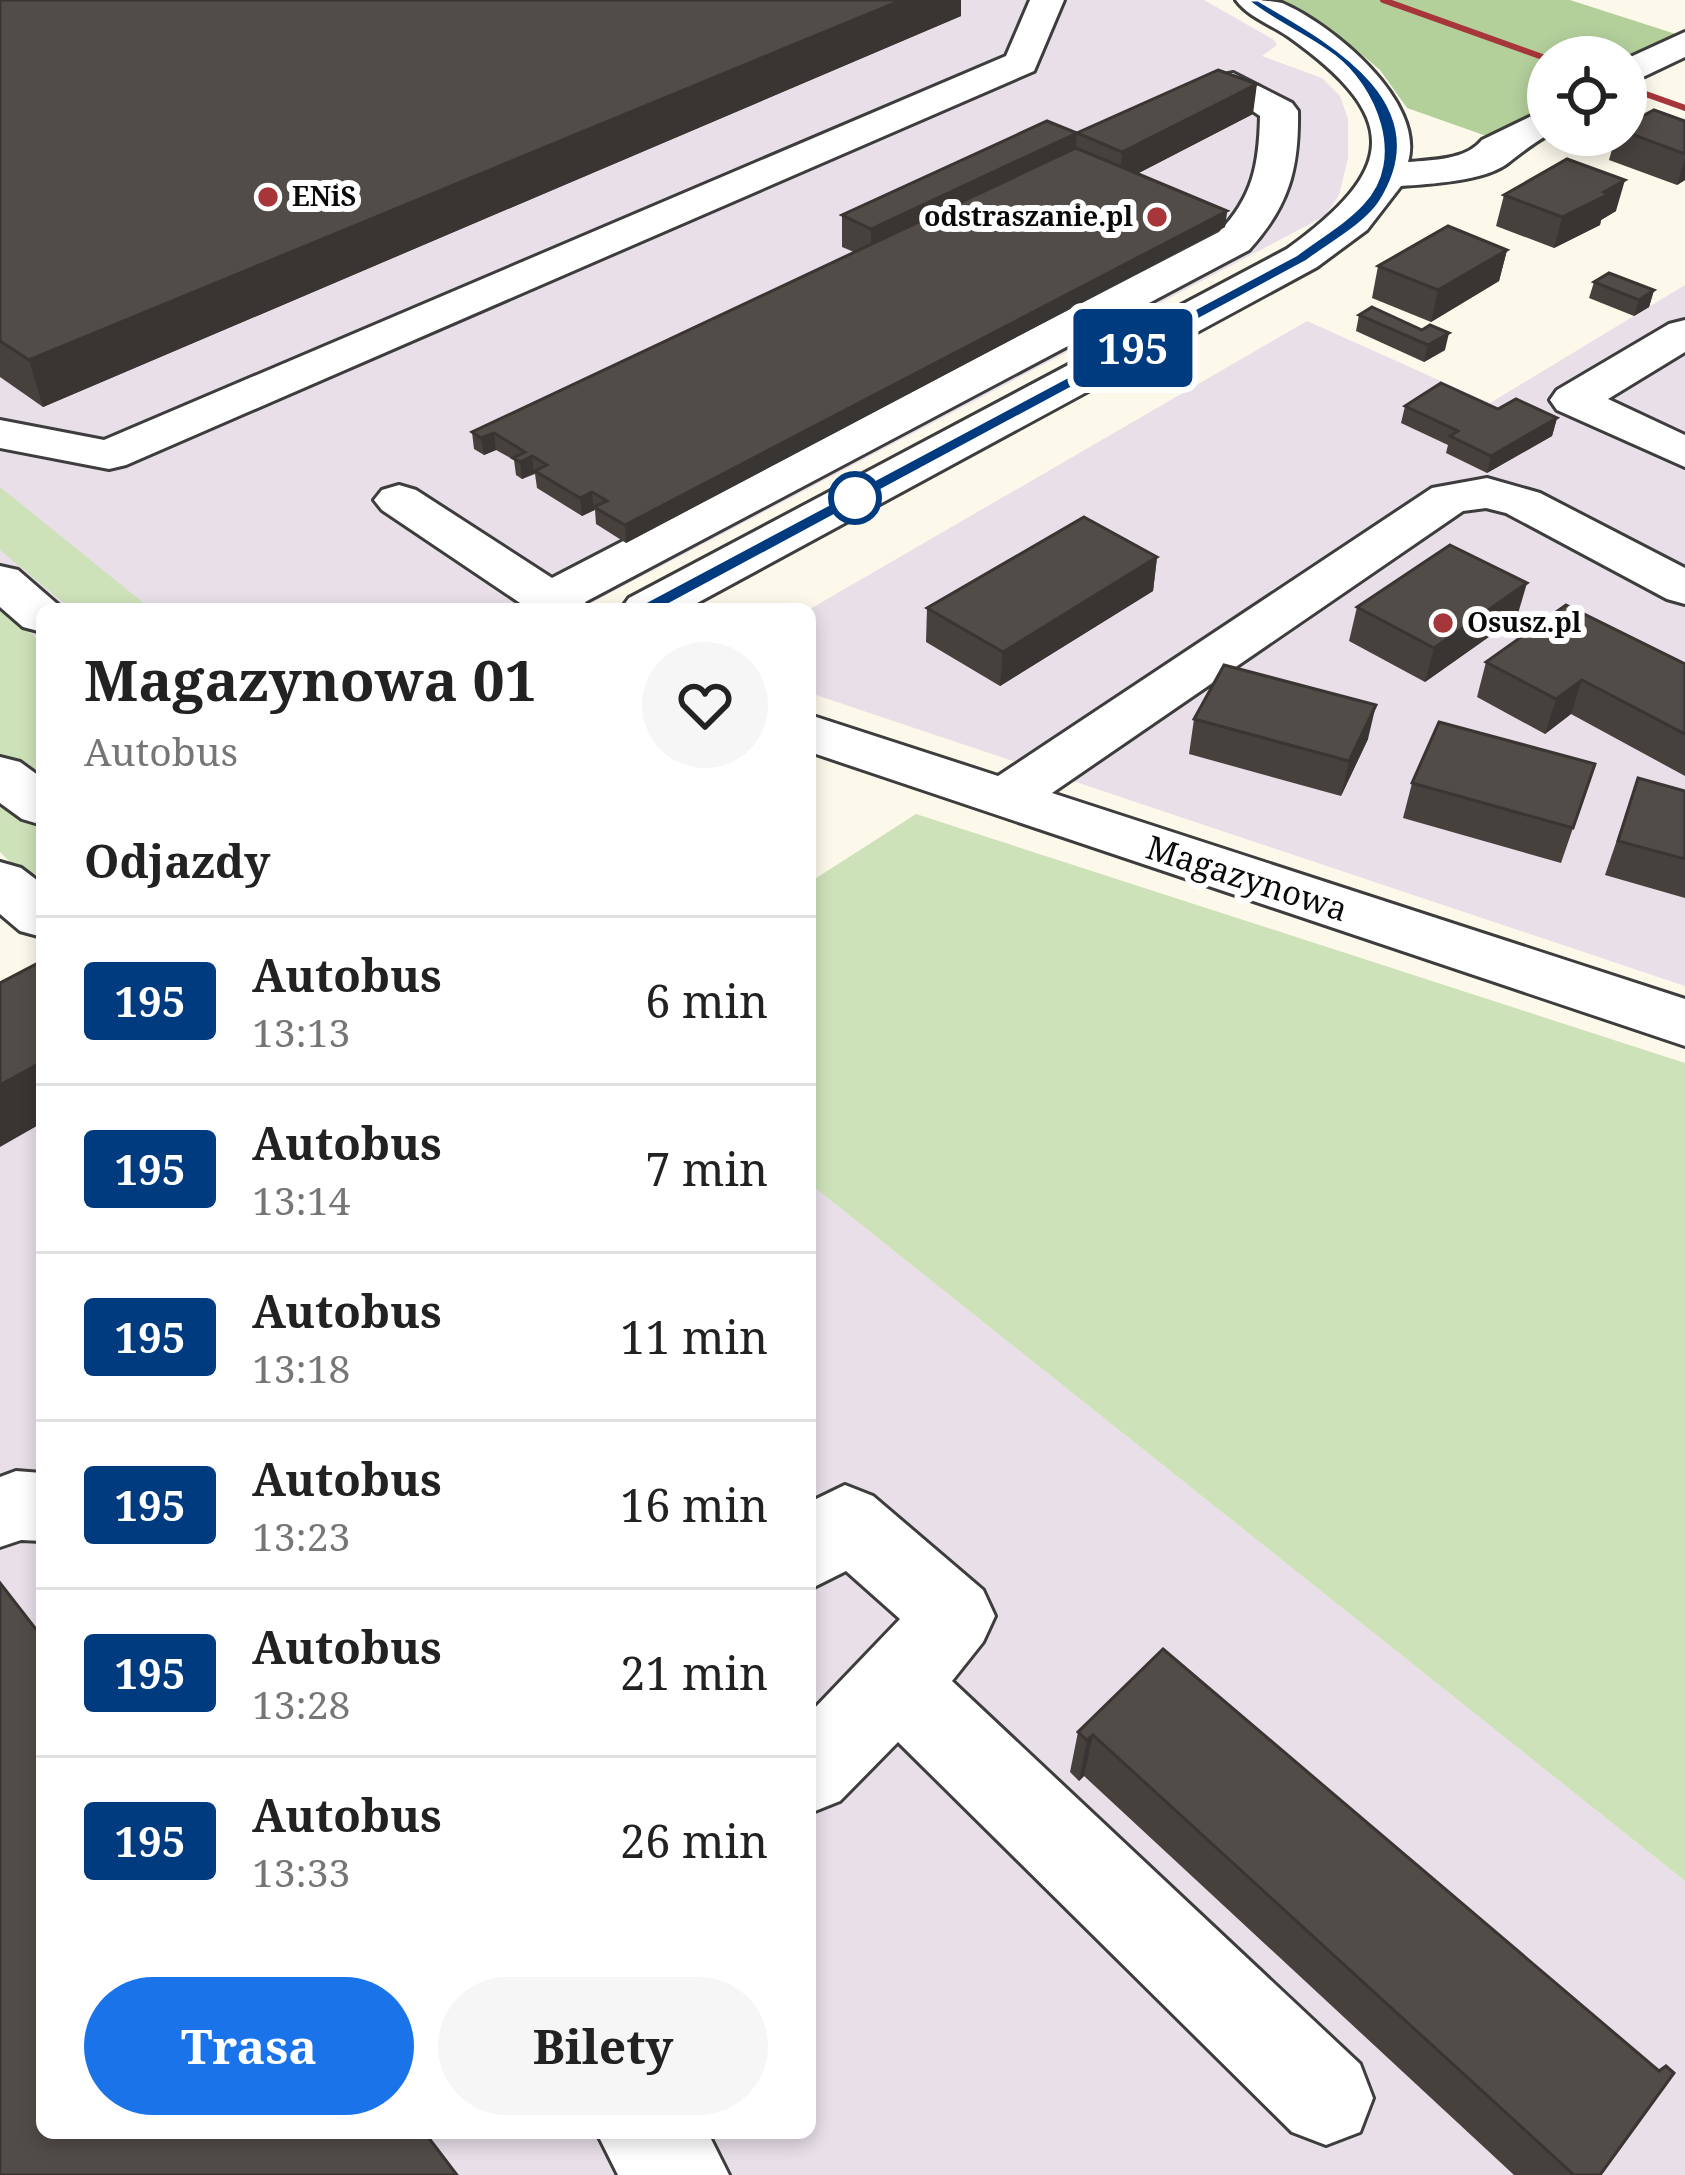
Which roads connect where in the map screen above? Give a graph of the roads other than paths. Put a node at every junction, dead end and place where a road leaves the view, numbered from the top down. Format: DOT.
graph roads {
  1 [pos="1047,0"];
  2 [pos="1253,0"];
  3 [pos="1685,43"];
  4 [pos="1291,54"];
  5 [pos="1647,63"];
  6 [pos="1527,131"];
  7 [pos="1386,175"];
  8 [pos="1685,333"];
  9 [pos="0,434"];
  10 [pos="1685,453"];
  11 [pos="398,500"];
  12 [pos="0,580"];
  13 [pos="1685,588"];
  14 [pos="545,597"];
  15 [pos="508,603"];
  16 [pos="657,603"];
  17 [pos="36,611"];
  18 [pos="816,735"];
  19 [pos="0,775"];
  20 [pos="1005,798"];
  21 [pos="36,802"];
  22 [pos="0,882"];
  23 [pos="36,911"];
  24 [pos="36,933"];
  25 [pos="0,952"];
  26 [pos="1685,1023"];
  27 [pos="36,1507"];
  28 [pos="0,1513"];
  29 [pos="816,1548"];
  30 [pos="897,1685"];
  31 [pos="816,1766"];
  32 [pos="1326,2098"];
  33 [pos="650,2139"];
  34 [pos="680,2175"];
  1 -- 9 [label="street"];
  2 -- 4 [label="street"];
  3 -- 5 [label="street"];
  4 -- 7 [label="street"];
  4 -- 14 [label="street"];
  6 -- 7 [label="street"];
  7 -- 16 [label="street"];
  8 -- 10 [label="street"];
  11 -- 14 [label="street"];
  12 -- 17 [label="street"];
  13 -- 20 [label="street"];
  14 -- 15 [label="street"];
  18 -- 20 [label="street, Magazynowa"];
  19 -- 21 [label="street"];
  20 -- 26 [label="street, Magazynowa"];
  22 -- 23 [label="street"];
  24 -- 25 [label="street"];
  27 -- 28 [label="street"];
  29 -- 30 [label="street"];
  30 -- 31 [label="street"];
  30 -- 32 [label="street"];
  33 -- 34 [label="street"];
}
